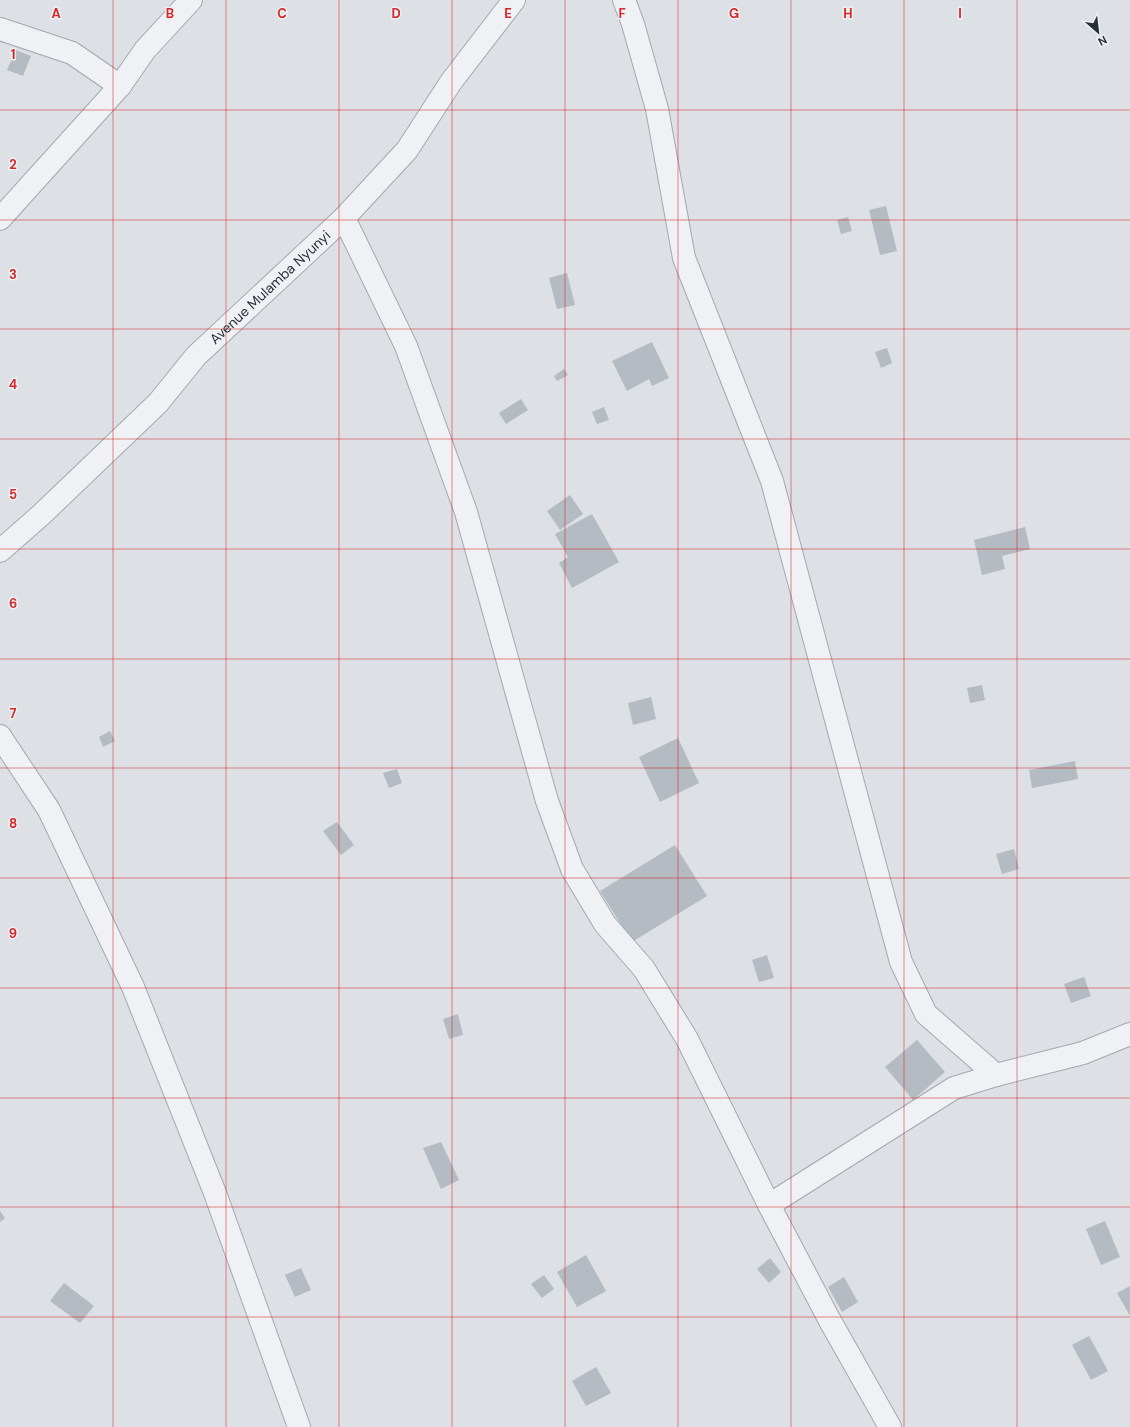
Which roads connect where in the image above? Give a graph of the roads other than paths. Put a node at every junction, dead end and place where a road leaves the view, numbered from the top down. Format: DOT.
graph roads {
  1 [pos="191,0"];
  2 [pos="514,0"];
  3 [pos="624,0"];
  4 [pos="0,29"];
  5 [pos="120,86"];
  6 [pos="344,218"];
  7 [pos="0,219"];
  8 [pos="0,551"];
  9 [pos="0,736"];
  10 [pos="1130,1034"];
  11 [pos="996,1075"];
  12 [pos="768,1205"];
  13 [pos="299,1427"];
  14 [pos="890,1427"];
  1 -- 5 [label="street"];
  2 -- 6 [label="street, Avenue Mulamba Nyunyi"];
  3 -- 11 [label="street"];
  4 -- 5 [label="street"];
  5 -- 7 [label="street"];
  6 -- 8 [label="street, Avenue Mulamba Nyunyi"];
  6 -- 12 [label="street"];
  9 -- 13 [label="street"];
  10 -- 11 [label="street"];
  11 -- 12 [label="street"];
  12 -- 14 [label="street"];
}
